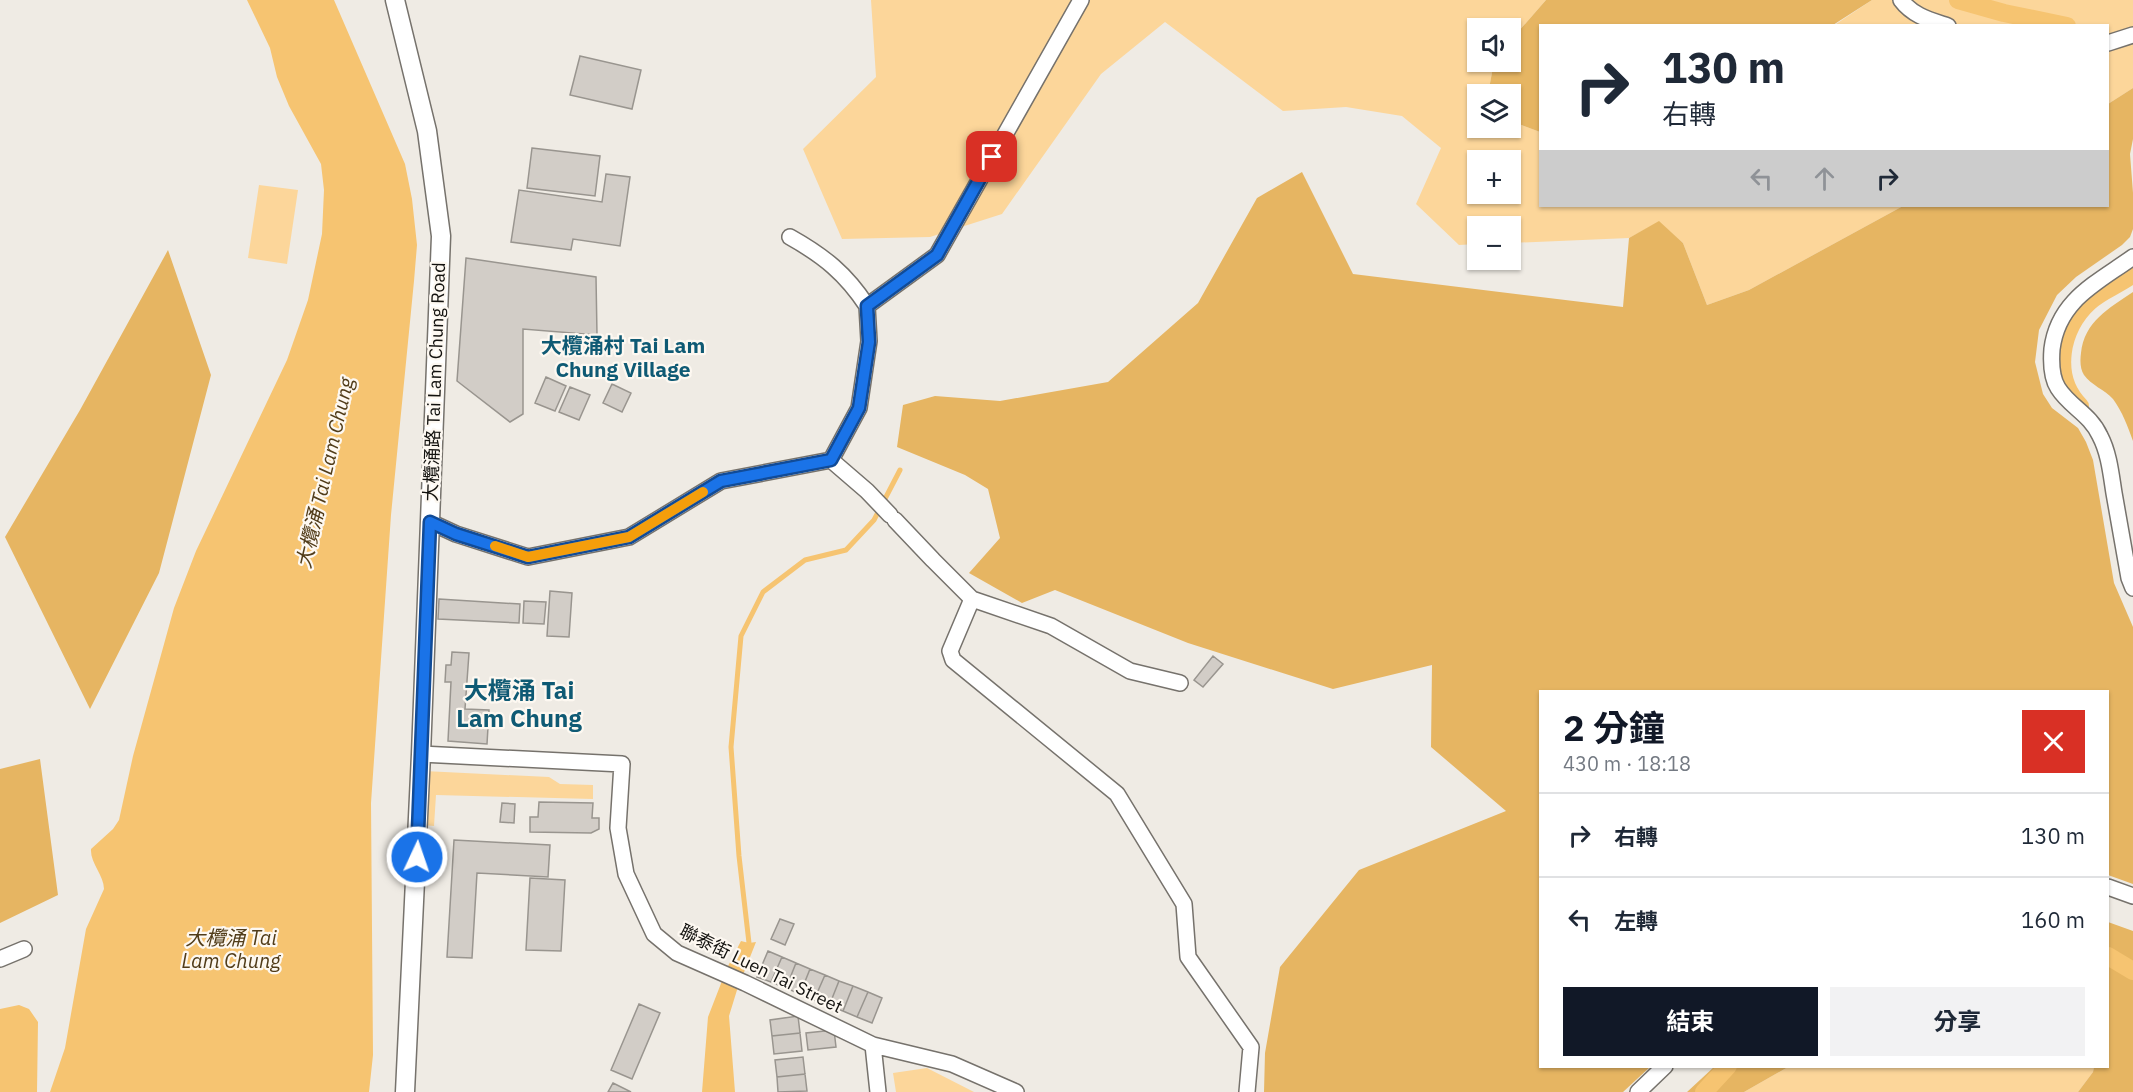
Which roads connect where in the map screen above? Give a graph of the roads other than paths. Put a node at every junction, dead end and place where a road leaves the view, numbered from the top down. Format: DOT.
graph roads {
  1 [pos="395,0"];
  2 [pos="1081,0"];
  3 [pos="1901,0"];
  4 [pos="1942,24"];
  5 [pos="2133,35"];
  6 [pos="2109,43"];
  7 [pos="790,237"];
  8 [pos="2133,257"];
  9 [pos="867,306"];
  10 [pos="831,460"];
  11 [pos="430,522"];
  12 [pos="2133,588"];
  13 [pos="972,599"];
  14 [pos="1180,683"];
  15 [pos="422,754"];
  16 [pos="2109,887"];
  17 [pos="2133,896"];
  18 [pos="24,949"];
  19 [pos="0,959"];
  20 [pos="873,1045"];
  21 [pos="1663,1068"];
  22 [pos="405,1092"];
  23 [pos="878,1092"];
  24 [pos="1016,1092"];
  25 [pos="1247,1092"];
  26 [pos="1638,1092"];
  1 -- 11 [label="street, 大欖涌路 Tai Lam Chung Road"];
  2 -- 9 [label="street"];
  3 -- 4 [label="street"];
  5 -- 6 [label="street"];
  7 -- 9 [label="street"];
  8 -- 12 [label="street"];
  9 -- 10 [label="street"];
  10 -- 11 [label="street"];
  10 -- 13 [label="street"];
  11 -- 15 [label="street, 大欖涌路 Tai Lam Chung Road"];
  13 -- 14 [label="street"];
  13 -- 25 [label="street"];
  15 -- 20 [label="street, 聯泰街 Luen Tai Street"];
  15 -- 22 [label="street, 大欖涌路 Tai Lam Chung Road"];
  16 -- 17 [label="street"];
  18 -- 19 [label="street"];
  20 -- 23 [label="street"];
  20 -- 24 [label="street, 聯泰街 Luen Tai Street"];
  21 -- 26 [label="street"];
}
